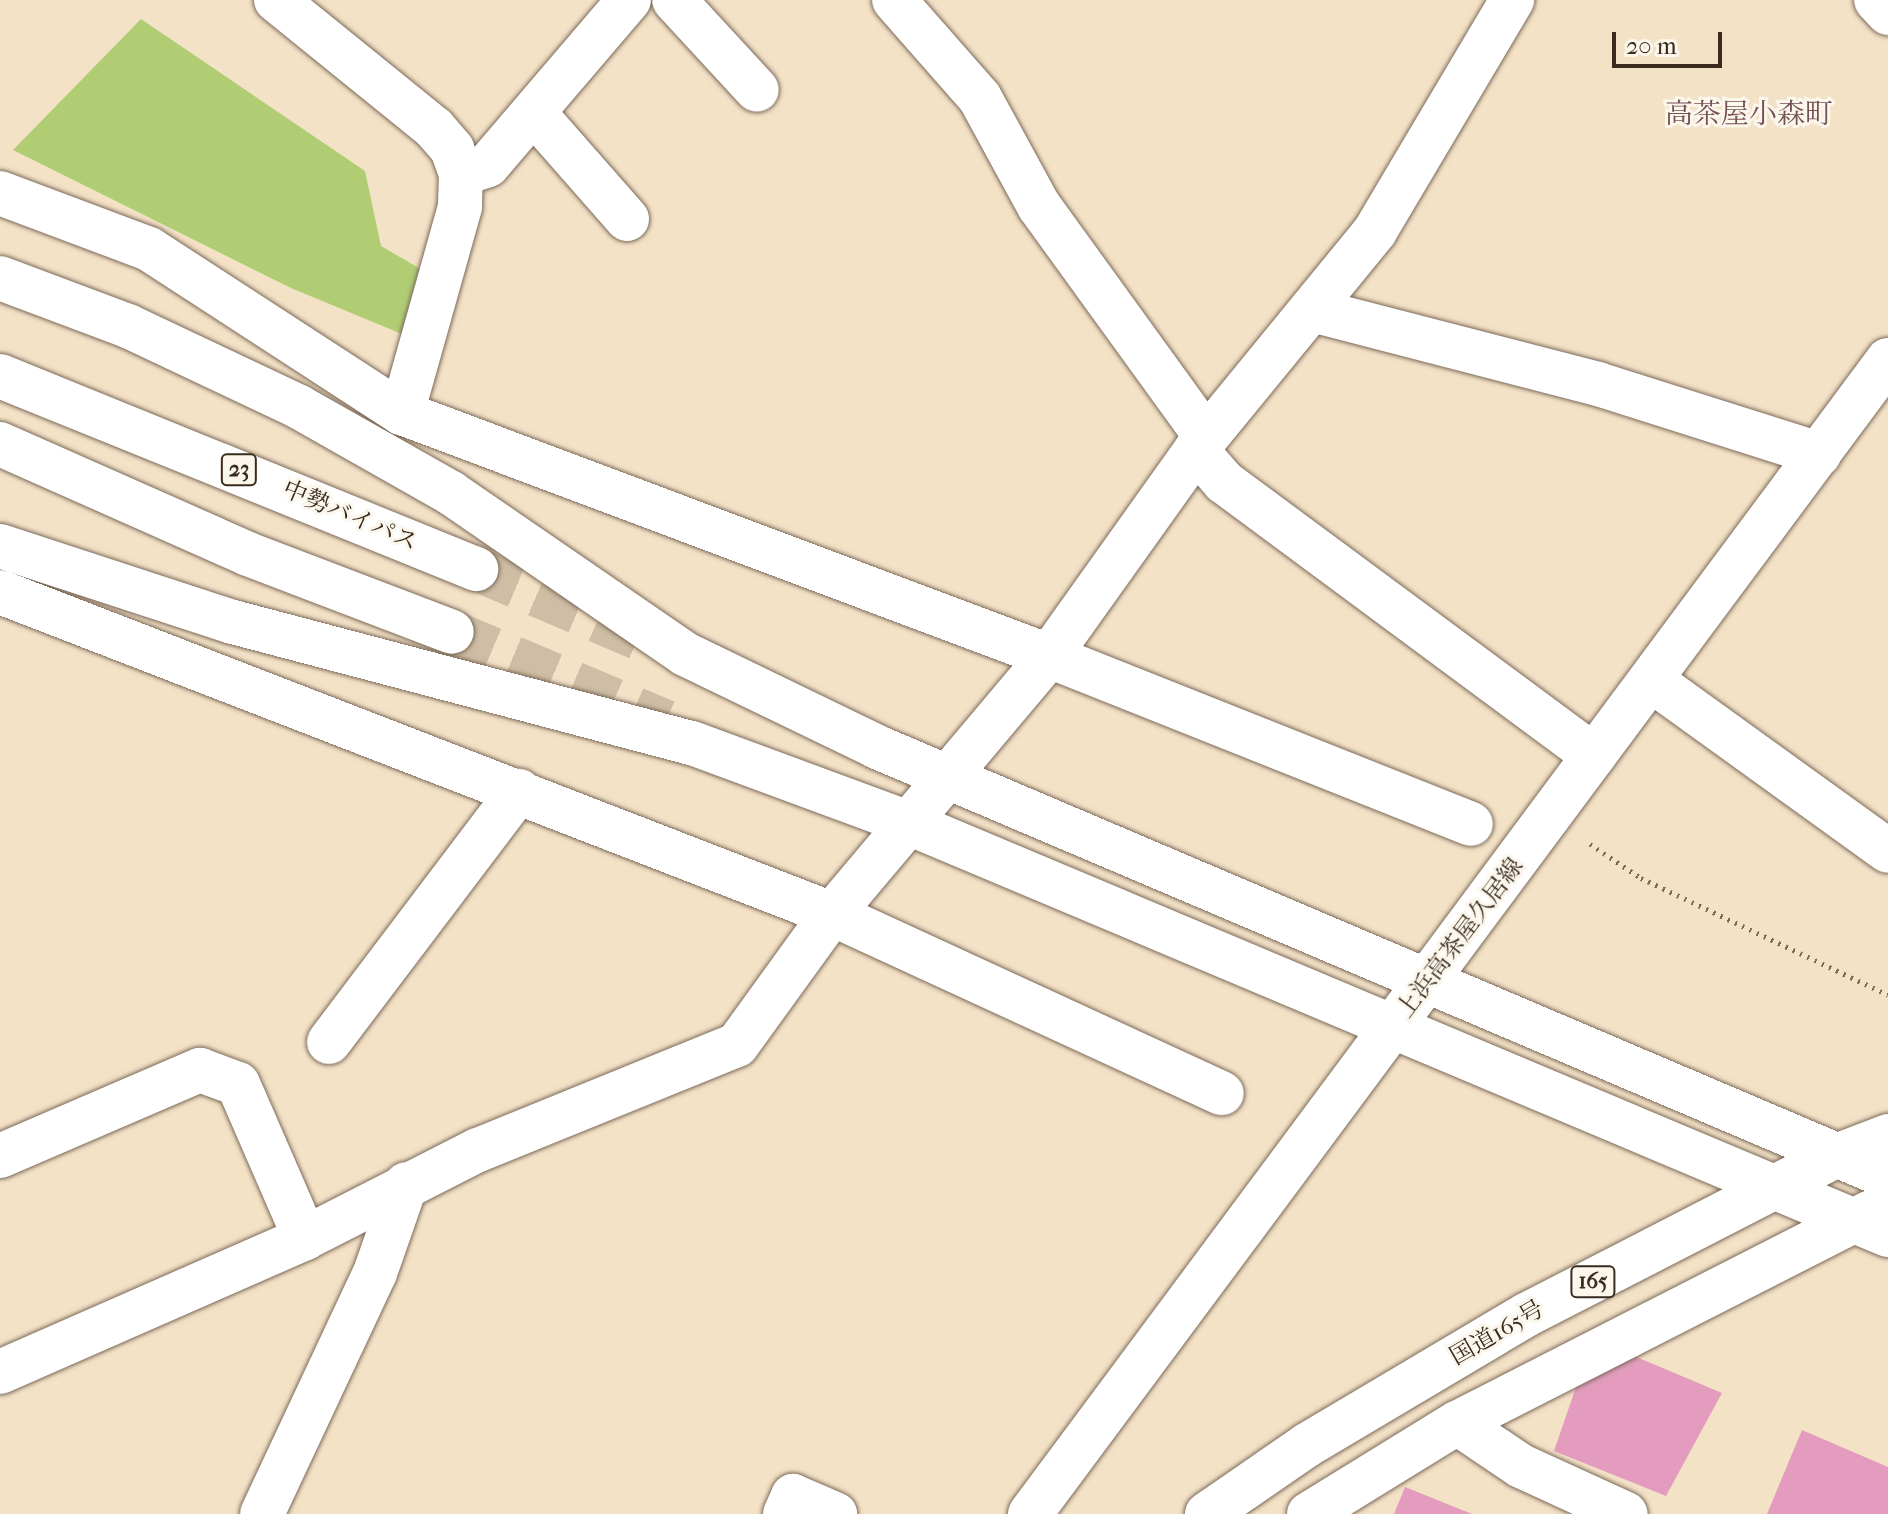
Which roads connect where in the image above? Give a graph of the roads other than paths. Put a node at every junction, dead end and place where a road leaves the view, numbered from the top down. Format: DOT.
graph roads {
  1 [pos="276,0"];
  2 [pos="629,0"];
  3 [pos="674,0"];
  4 [pos="894,0"];
  5 [pos="1512,0"];
  6 [pos="1876,0"];
  7 [pos="1888,13"];
  8 [pos="757,90"];
  9 [pos="534,113"];
  10 [pos="461,174"];
  11 [pos="0,193"];
  12 [pos="627,219"];
  13 [pos="0,278"];
  14 [pos="1312,310"];
  15 [pos="1888,360"];
  16 [pos="0,376"];
  17 [pos="402,413"];
  18 [pos="0,444"];
  19 [pos="1201,444"];
  20 [pos="1819,454"];
  21 [pos="0,546"];
  22 [pos="476,569"];
  23 [pos="0,592"];
  24 [pos="452,632"];
  25 [pos="1049,656"];
  26 [pos="1651,680"];
  27 [pos="1594,756"];
  28 [pos="946,776"];
  29 [pos="519,791"];
  30 [pos="906,822"];
  31 [pos="1471,824"];
  32 [pos="1888,851"];
  33 [pos="832,914"];
  34 [pos="1429,980"];
  35 [pos="1392,1030"];
  36 [pos="329,1042"];
  37 [pos="1222,1093"];
  38 [pos="1888,1136"];
  39 [pos="0,1156"];
  40 [pos="1836,1156"];
  41 [pos="1888,1177"];
  42 [pos="406,1184"];
  43 [pos="1782,1187"];
  44 [pos="1877,1220"];
  45 [pos="305,1238"];
  46 [pos="0,1372"];
  47 [pos="1457,1423"];
  48 [pos="1554,1500"];
  49 [pos="262,1514"];
  50 [pos="785,1514"];
  51 [pos="835,1514"];
  52 [pos="1030,1514"];
  53 [pos="1207,1514"];
  54 [pos="1309,1514"];
  55 [pos="1626,1514"];
  1 -- 10 [label="main road"];
  2 -- 9 [label="main road"];
  3 -- 8 [label="main road"];
  4 -- 19 [label="main road"];
  5 -- 14 [label="main road"];
  6 -- 7 [label="main road"];
  9 -- 10 [label="main road"];
  9 -- 12 [label="main road"];
  10 -- 17 [label="main road"];
  11 -- 17 [label="main road"];
  13 -- 28 [label="main road"];
  14 -- 19 [label="main road"];
  14 -- 20 [label="main road"];
  15 -- 20 [label="main road, 上浜高茶屋久居線"];
  16 -- 22 [label="main road, 中勢バイパス / 23"];
  17 -- 25 [label="main road"];
  18 -- 24 [label="main road"];
  19 -- 25 [label="main road"];
  19 -- 27 [label="main road"];
  20 -- 26 [label="main road, 上浜高茶屋久居線"];
  21 -- 30 [label="main road"];
  23 -- 29 [label="main road"];
  25 -- 28 [label="main road"];
  25 -- 31 [label="main road"];
  26 -- 27 [label="main road, 上浜高茶屋久居線"];
  26 -- 32 [label="main road"];
  27 -- 34 [label="main road, 上浜高茶屋久居線"];
  28 -- 30 [label="main road"];
  28 -- 34 [label="main road"];
  29 -- 33 [label="main road"];
  29 -- 36 [label="main road"];
  30 -- 33 [label="main road"];
  30 -- 35 [label="main road"];
  33 -- 37 [label="main road"];
  33 -- 42 [label="main road"];
  34 -- 35 [label="main road, 上浜高茶屋久居線"];
  34 -- 40 [label="main road"];
  35 -- 43 [label="main road"];
  35 -- 52 [label="main road, 上浜高茶屋久居線"];
  38 -- 40 [label="main road, 国道165号 / 165"];
  39 -- 45 [label="main road"];
  40 -- 41 [label="main road"];
  40 -- 43 [label="main road, 国道165号 / 165"];
  42 -- 45 [label="main road"];
  42 -- 49 [label="main road"];
  43 -- 44 [label="main road"];
  43 -- 53 [label="main road, 国道165号 / 165"];
  44 -- 47 [label="main road"];
  45 -- 46 [label="main road"];
  47 -- 48 [label="main road"];
  47 -- 54 [label="main road"];
  48 -- 55 [label="main road"];
  50 -- 51 [label="main road"];
}
